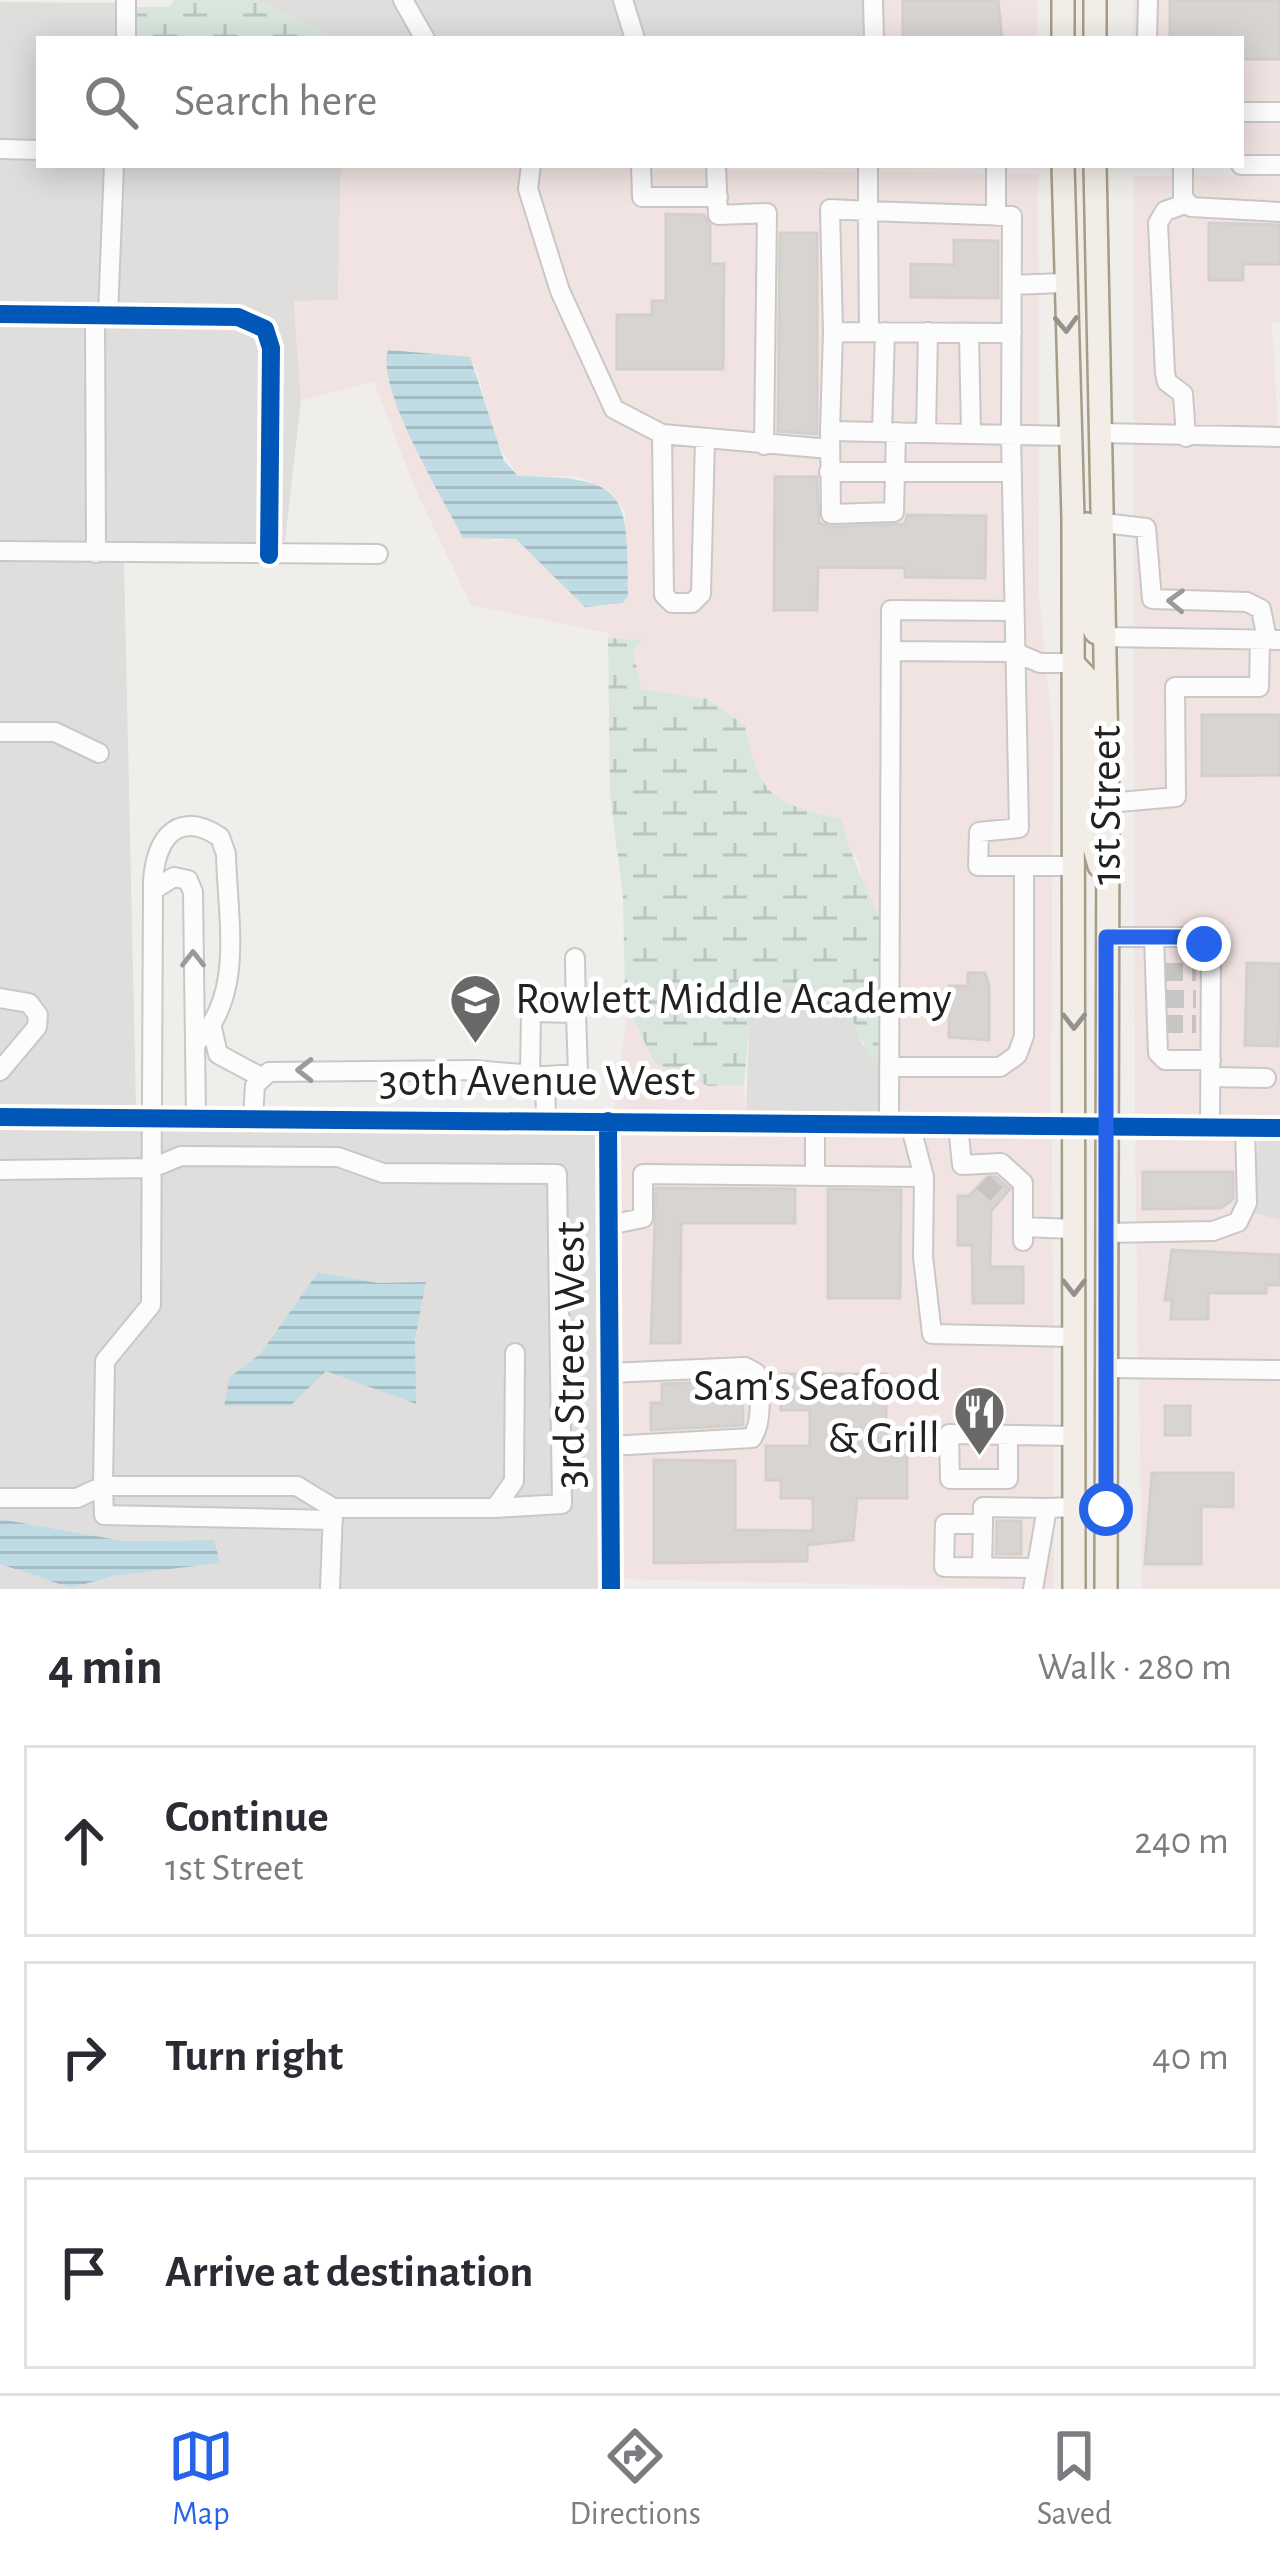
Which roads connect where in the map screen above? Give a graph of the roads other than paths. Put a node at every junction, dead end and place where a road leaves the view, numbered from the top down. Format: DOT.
graph roads {
  1 [pos="126,0"];
  2 [pos="403,0"];
  3 [pos="623,0"];
  4 [pos="873,0"];
  5 [pos="1063,0"];
  6 [pos="1095,0"];
  7 [pos="1148,0"];
  8 [pos="126,36"];
  9 [pos="423,36"];
  10 [pos="634,36"];
  11 [pos="874,36"];
  12 [pos="1063,36"];
  13 [pos="1095,36"];
  14 [pos="1147,36"];
  15 [pos="1244,112"];
  16 [pos="1280,112"];
  17 [pos="0,149"];
  18 [pos="36,150"];
  19 [pos="1244,165"];
  20 [pos="1280,165"];
  21 [pos="114,168"];
  22 [pos="531,168"];
  23 [pos="640,168"];
  24 [pos="716,168"];
  25 [pos="868,168"];
  26 [pos="995,168"];
  27 [pos="1063,168"];
  28 [pos="1095,168"];
  29 [pos="1183,168"];
  30 [pos="718,197"];
  31 [pos="1186,204"];
  32 [pos="868,211"];
  33 [pos="1280,212"];
  34 [pos="996,216"];
  35 [pos="1064,283"];
  36 [pos="1012,285"];
  37 [pos="0,314"];
  38 [pos="101,315"];
  39 [pos="833,332"];
  40 [pos="877,332"];
  41 [pos="928,332"];
  42 [pos="969,333"];
  43 [pos="1012,333"];
  44 [pos="889,432"];
  45 [pos="926,433"];
  46 [pos="1102,433"];
  47 [pos="662,434"];
  48 [pos="970,434"];
  49 [pos="1011,434"];
  50 [pos="1070,436"];
  51 [pos="1186,436"];
  52 [pos="1280,437"];
  53 [pos="705,440"];
  54 [pos="830,440"];
  55 [pos="764,445"];
  56 [pos="830,472"];
  57 [pos="895,472"];
  58 [pos="1011,472"];
  59 [pos="1103,524"];
  60 [pos="0,551"];
  61 [pos="96,553"];
  62 [pos="378,554"];
  63 [pos="268,555"];
  64 [pos="1014,611"];
  65 [pos="1106,637"];
  66 [pos="1269,639"];
  67 [pos="891,651"];
  68 [pos="1014,652"];
  69 [pos="1073,663"];
  70 [pos="0,732"];
  71 [pos="99,753"];
  72 [pos="1108,803"];
  73 [pos="1073,866"];
  74 [pos="1024,867"];
  75 [pos="153,890"];
  76 [pos="1106,890"];
  77 [pos="1106,937"];
  78 [pos="1154,937"];
  79 [pos="575,958"];
  80 [pos="0,998"];
  81 [pos="576,1013"];
  82 [pos="212,1028"];
  83 [pos="195,1044"];
  84 [pos="889,1067"];
  85 [pos="1210,1069"];
  86 [pos="0,1071"];
  87 [pos="537,1075"];
  88 [pos="259,1076"];
  89 [pos="1266,1078"];
  90 [pos="0,1117"];
  91 [pos="152,1117"];
  92 [pos="196,1118"];
  93 [pos="253,1118"];
  94 [pos="546,1120"];
  95 [pos="608,1121"];
  96 [pos="815,1122"];
  97 [pos="899,1123"];
  98 [pos="958,1125"];
  99 [pos="1074,1128"];
  100 [pos="1106,1128"];
  101 [pos="1210,1128"];
  102 [pos="1245,1128"];
  103 [pos="1280,1128"];
  104 [pos="962,1165"];
  105 [pos="152,1168"];
  106 [pos="0,1170"];
  107 [pos="815,1176"];
  108 [pos="924,1177"];
  109 [pos="983,1182"];
  110 [pos="1002,1199"];
  111 [pos="608,1225"];
  112 [pos="1023,1228"];
  113 [pos="1074,1229"];
  114 [pos="1106,1233"];
  115 [pos="1073,1336"];
  116 [pos="515,1353"];
  117 [pos="1106,1368"];
  118 [pos="1280,1370"];
  119 [pos="610,1373"];
  120 [pos="1008,1435"];
  121 [pos="1074,1436"];
  122 [pos="610,1446"];
  123 [pos="103,1486"];
  124 [pos="0,1498"];
  125 [pos="1074,1507"];
  126 [pos="495,1508"];
  127 [pos="1047,1508"];
  128 [pos="333,1514"];
  129 [pos="983,1524"];
  130 [pos="944,1567"];
  131 [pos="982,1567"];
  132 [pos="1033,1568"];
  133 [pos="330,1589"];
  134 [pos="611,1589"];
  135 [pos="943,1589"];
  136 [pos="1033,1589"];
  137 [pos="1074,1589"];
  138 [pos="1106,1589"];
  1 -- 8 [label="street"];
  2 -- 9 [label="street"];
  3 -- 10 [label="street"];
  4 -- 11 [label="street"];
  5 -- 12 [label="main road"];
  6 -- 13 [label="main road"];
  7 -- 14 [label="street"];
  15 -- 16 [label="street"];
  17 -- 18 [label="street"];
  19 -- 20 [label="street"];
  21 -- 38 [label="street"];
  22 -- 47 [label="street"];
  23 -- 30 [label="street"];
  24 -- 30 [label="street"];
  25 -- 32 [label="street"];
  26 -- 34 [label="street"];
  27 -- 35 [label="main road, 1st Street"];
  28 -- 46 [label="main road, 1st Street"];
  29 -- 31 [label="street"];
  30 -- 55 [label="street"];
  31 -- 33 [label="street"];
  31 -- 51 [label="street"];
  32 -- 34 [label="street"];
  32 -- 39 [label="street"];
  32 -- 40 [label="street"];
  34 -- 36 [label="street"];
  35 -- 36 [label="street"];
  35 -- 50 [label="main road, 1st Street, one-way"];
  36 -- 43 [label="street"];
  37 -- 38 [label="street"];
  38 -- 61 [label="street"];
  38 -- 63 [label="street"];
  39 -- 40 [label="street"];
  39 -- 54 [label="street"];
  40 -- 41 [label="street"];
  40 -- 44 [label="street"];
  41 -- 42 [label="street"];
  41 -- 45 [label="street"];
  42 -- 43 [label="street"];
  42 -- 48 [label="street"];
  43 -- 49 [label="street"];
  44 -- 45 [label="street"];
  44 -- 54 [label="street"];
  44 -- 57 [label="street"];
  45 -- 48 [label="street"];
  46 -- 51 [label="street"];
  46 -- 59 [label="main road, 1st Street"];
  47 -- 53 [label="street"];
  47 -- 53 [label="street"];
  48 -- 49 [label="street"];
  49 -- 50 [label="street"];
  49 -- 58 [label="street"];
  50 -- 65 [label="main road"];
  50 -- 69 [label="main road, 1st Street"];
  51 -- 52 [label="street"];
  53 -- 55 [label="street"];
  54 -- 55 [label="street"];
  54 -- 56 [label="street"];
  56 -- 57 [label="street"];
  56 -- 57 [label="street"];
  57 -- 58 [label="street"];
  58 -- 64 [label="street"];
  59 -- 65 [label="main road, 1st Street"];
  66 -- 59 [label="street, one-way"];
  60 -- 61 [label="street"];
  61 -- 63 [label="street"];
  62 -- 63 [label="street"];
  64 -- 67 [label="street"];
  64 -- 68 [label="street"];
  65 -- 66 [label="street"];
  65 -- 72 [label="main road, 1st Street"];
  66 -- 72 [label="street"];
  67 -- 68 [label="street"];
  67 -- 84 [label="street"];
  68 -- 69 [label="street"];
  68 -- 74 [label="street"];
  69 -- 73 [label="main road, 1st Street"];
  69 -- 76 [label="main road"];
  70 -- 71 [label="street"];
  72 -- 76 [label="main road, 1st Street"];
  73 -- 74 [label="street"];
  73 -- 99 [label="main road, 1st Street, one-way"];
  74 -- 84 [label="street"];
  75 -- 82 [label="street"];
  83 -- 75 [label="street, one-way"];
  75 -- 91 [label="street"];
  76 -- 77 [label="main road, 1st Street"];
  77 -- 78 [label="street"];
  77 -- 100 [label="main road, 1st Street"];
  78 -- 85 [label="street"];
  78 -- 85 [label="street"];
  79 -- 81 [label="street"];
  80 -- 86 [label="street"];
  81 -- 87 [label="street"];
  81 -- 87 [label="street"];
  82 -- 83 [label="street"];
  82 -- 88 [label="street"];
  83 -- 92 [label="street"];
  84 -- 97 [label="street"];
  85 -- 89 [label="street"];
  85 -- 101 [label="street"];
  87 -- 88 [label="street, one-way"];
  87 -- 94 [label="street"];
  88 -- 93 [label="street"];
  90 -- 91 [label="street, 30th Avenue West"];
  91 -- 92 [label="street, 30th Avenue West"];
  91 -- 105 [label="street"];
  92 -- 93 [label="street, 30th Avenue West"];
  93 -- 94 [label="street, 30th Avenue West"];
  94 -- 95 [label="street, 30th Avenue West"];
  95 -- 96 [label="street, 30th Avenue West"];
  95 -- 111 [label="street, 3rd Street West"];
  96 -- 97 [label="street, 30th Avenue West"];
  96 -- 107 [label="street"];
  97 -- 98 [label="street, 30th Avenue West"];
  97 -- 108 [label="street"];
  98 -- 99 [label="street, 30th Avenue West"];
  98 -- 104 [label="street"];
  99 -- 100 [label="street, 30th Avenue West"];
  99 -- 113 [label="main road, 1st Street"];
  100 -- 101 [label="street, 30th Avenue West"];
  100 -- 114 [label="main road, 1st Street"];
  101 -- 102 [label="street, 30th Avenue West"];
  102 -- 103 [label="street, 30th Avenue West"];
  102 -- 114 [label="street"];
  104 -- 109 [label="street"];
  104 -- 112 [label="street"];
  105 -- 106 [label="street"];
  105 -- 123 [label="street"];
  105 -- 126 [label="street"];
  107 -- 108 [label="street"];
  107 -- 111 [label="street"];
  108 -- 115 [label="street"];
  110 -- 112 [label="street"];
  111 -- 119 [label="street, 3rd Street West"];
  112 -- 113 [label="street"];
  113 -- 115 [label="main road, 1st Street, one-way"];
  114 -- 117 [label="main road, 1st Street"];
  115 -- 121 [label="main road, 1st Street"];
  116 -- 126 [label="street"];
  117 -- 118 [label="street"];
  117 -- 138 [label="main road, 1st Street"];
  119 -- 122 [label="street, 3rd Street West"];
  119 -- 122 [label="street"];
  120 -- 120 [label="street"];
  120 -- 121 [label="street"];
  121 -- 125 [label="main road, 1st Street"];
  122 -- 134 [label="street, 3rd Street West"];
  123 -- 124 [label="street"];
  123 -- 128 [label="street"];
  123 -- 128 [label="street"];
  125 -- 127 [label="street"];
  125 -- 137 [label="main road, 1st Street"];
  126 -- 128 [label="street"];
  127 -- 129 [label="street"];
  127 -- 132 [label="street"];
  128 -- 133 [label="street"];
  129 -- 130 [label="street"];
  129 -- 131 [label="street"];
  130 -- 131 [label="street"];
  130 -- 135 [label="street"];
  131 -- 132 [label="street"];
  132 -- 136 [label="street"];
}
